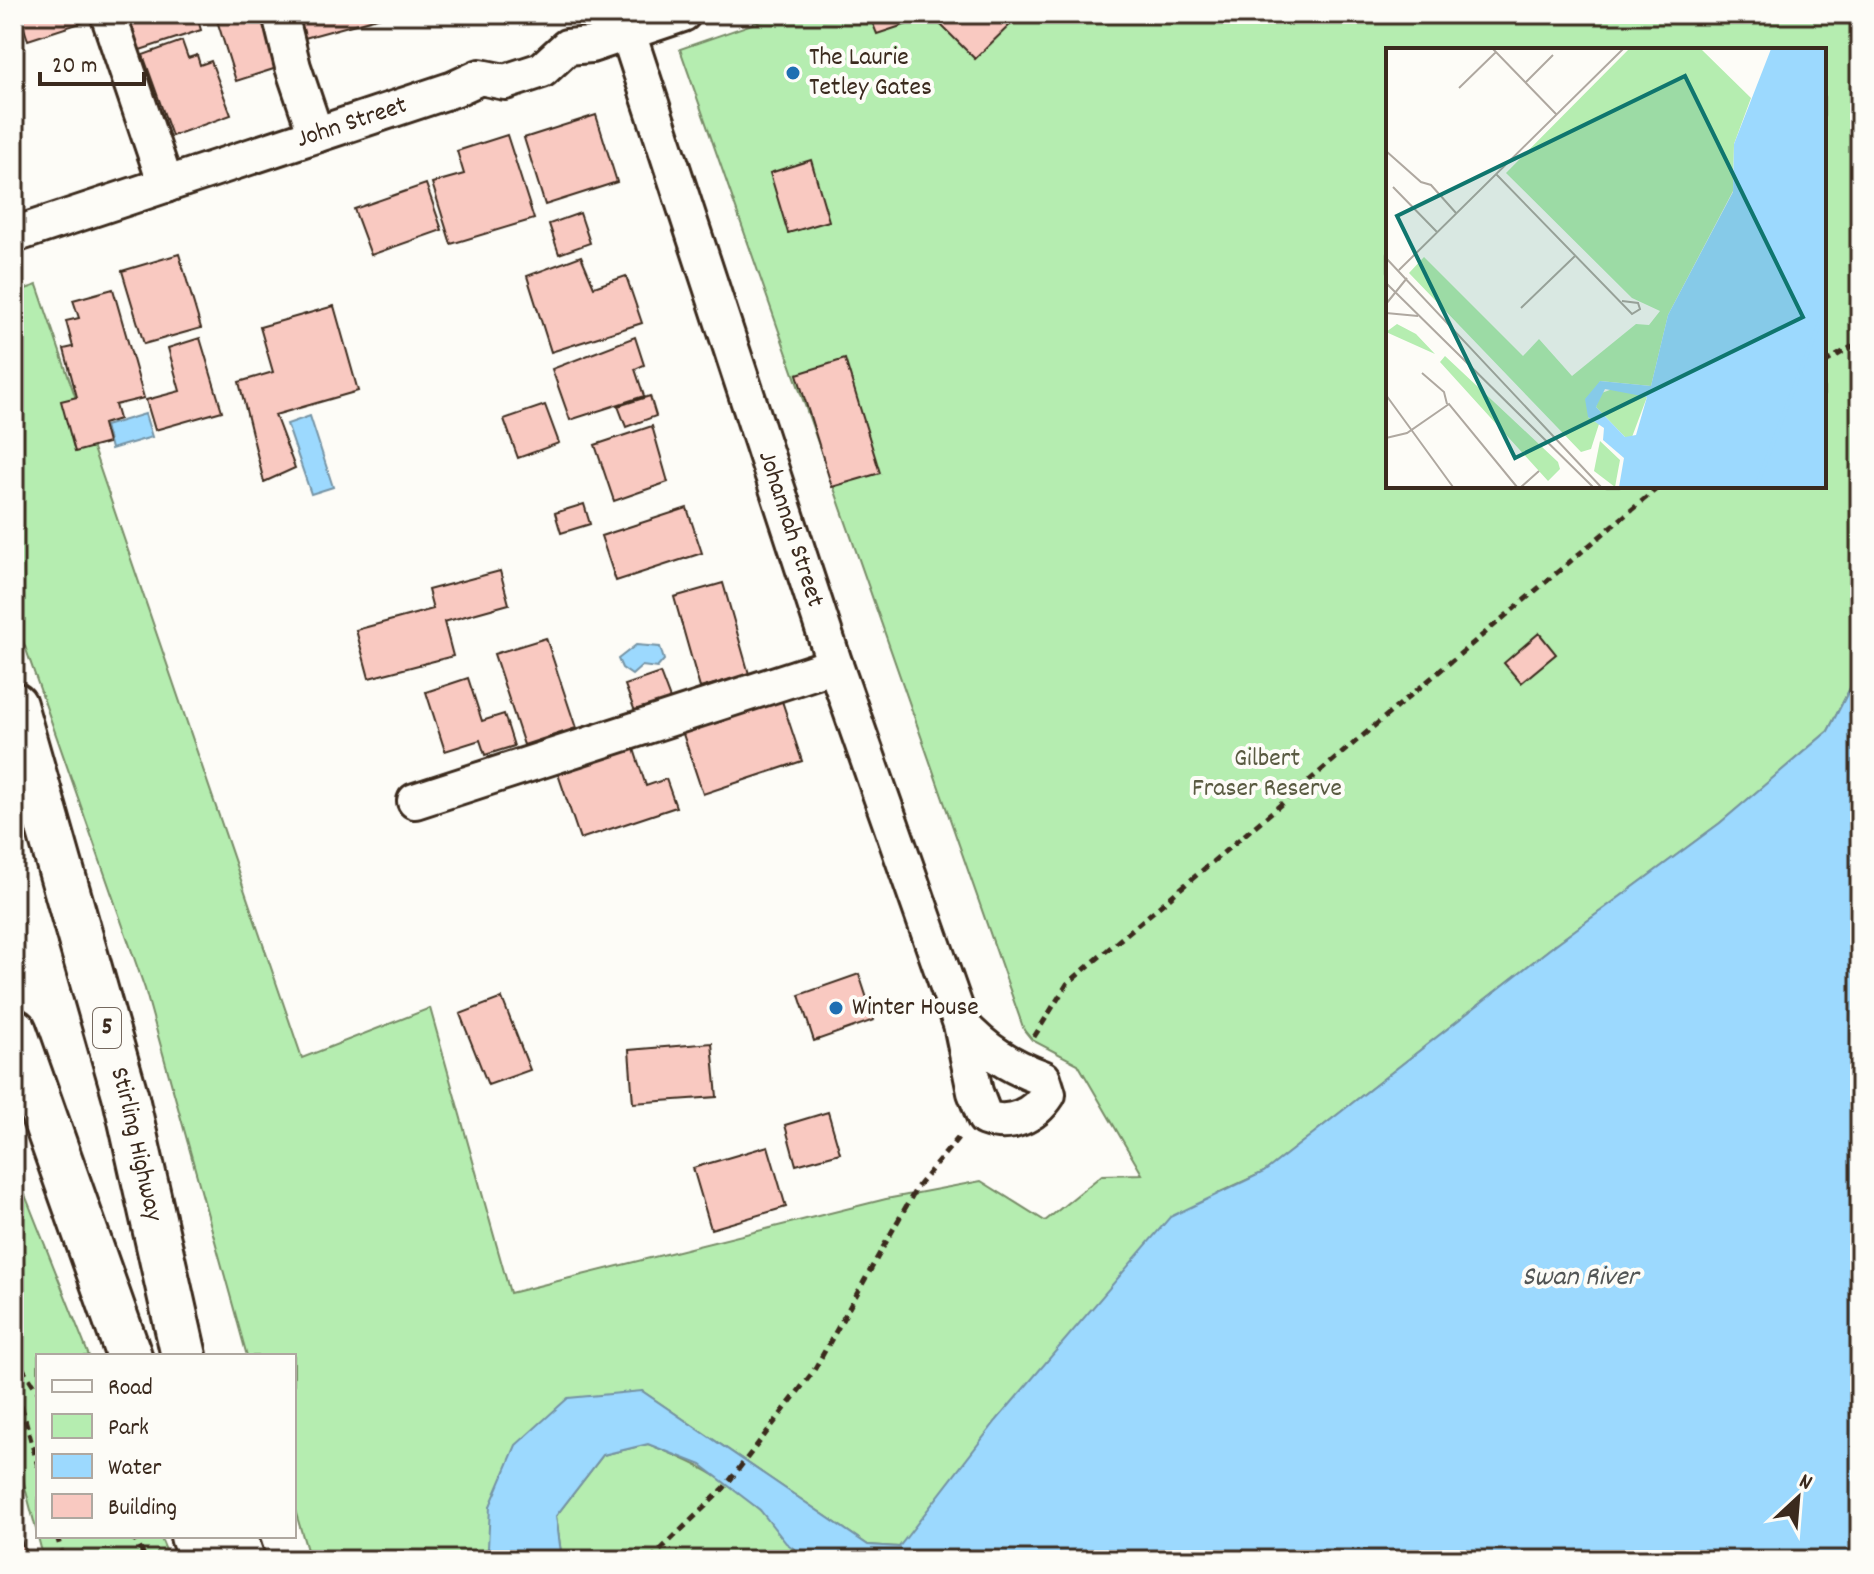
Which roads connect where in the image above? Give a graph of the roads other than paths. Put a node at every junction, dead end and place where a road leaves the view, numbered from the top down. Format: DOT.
graph roads {
  1 [pos="108,14"];
  2 [pos="280,14"];
  3 [pos="683,14"];
  4 [pos="628,33"];
  5 [pos="316,135"];
  6 [pos="166,185"];
  7 [pos="14,235"];
  8 [pos="835,665"];
  9 [pos="14,705"];
  10 [pos="415,801"];
  11 [pos="961,1024"];
  12 [pos="14,1031"];
  13 [pos="128,1354"];
  14 [pos="184,1354"];
  15 [pos="194,1538"];
  16 [pos="235,1538"];
  17 [pos="201,1560"];
  18 [pos="242,1560"];
  1 -- 6 [label="street"];
  2 -- 5 [label="street"];
  3 -- 4 [label="street, John Street"];
  4 -- 5 [label="street, John Street"];
  4 -- 8 [label="street, Johannah Street"];
  5 -- 6 [label="street, John Street"];
  6 -- 7 [label="street, John Street"];
  8 -- 10 [label="street"];
  8 -- 11 [label="street, Johannah Street"];
  9 -- 14 [label="highway, Stirling Highway / 5"];
  11 -- 11 [label="street, Johannah Street"];
  12 -- 13 [label="highway"];
  15 -- 17 [label="highway"];
  16 -- 18 [label="highway"];
}
